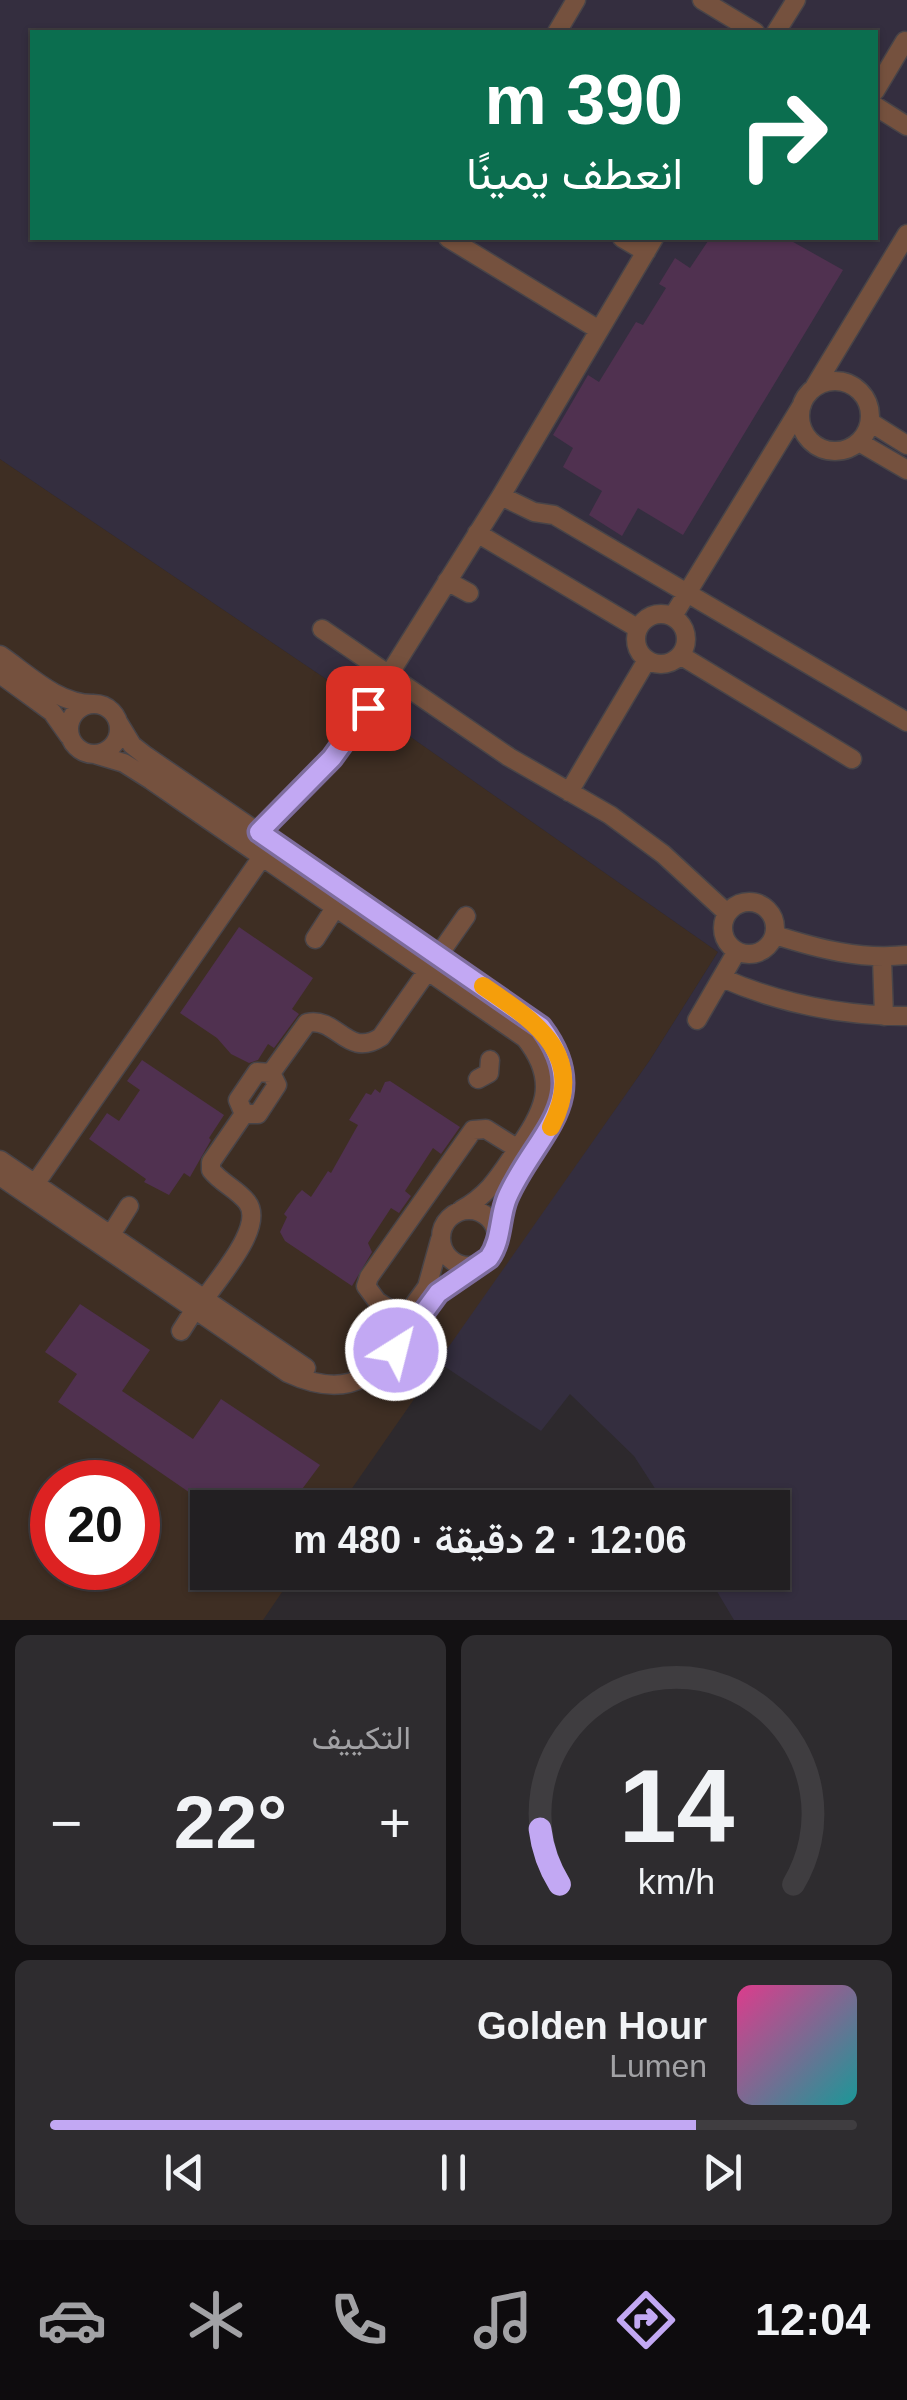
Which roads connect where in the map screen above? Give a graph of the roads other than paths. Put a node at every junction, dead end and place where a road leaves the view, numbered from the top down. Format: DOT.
graph roads {
  1 [pos="576,0"];
  2 [pos="702,0"];
  3 [pos="796,0"];
  4 [pos="558,30"];
  5 [pos="751,30"];
  6 [pos="777,30"];
  7 [pos="905,41"];
  8 [pos="878,86"];
  9 [pos="878,108"];
  10 [pos="907,126"];
  11 [pos="907,234"];
  12 [pos="451,240"];
  13 [pos="650,245"];
  14 [pos="599,330"];
  15 [pos="816,386"];
  16 [pos="802,404"];
  17 [pos="870,422"];
  18 [pos="859,442"];
  19 [pos="907,445"];
  20 [pos="907,470"];
  21 [pos="501,496"];
  22 [pos="478,532"];
  23 [pos="447,581"];
  24 [pos="686,592"];
  25 [pos="469,593"];
  26 [pos="673,616"];
  27 [pos="638,628"];
  28 [pos="322,629"];
  29 [pos="0,655"];
  30 [pos="680,655"];
  31 [pos="647,660"];
  32 [pos="0,674"];
  33 [pos="389,674"];
  34 [pos="93,704"];
  35 [pos="118,722"];
  36 [pos="907,722"];
  37 [pos="70,738"];
  38 [pos="94,754"];
  39 [pos="852,759"];
  40 [pos="569,792"];
  41 [pos="259,832"];
  42 [pos="262,857"];
  43 [pos="335,908"];
  44 [pos="728,913"];
  45 [pos="466,916"];
  46 [pos="775,935"];
  47 [pos="315,940"];
  48 [pos="737,951"];
  49 [pos="907,955"];
  50 [pos="439,956"];
  51 [pos="882,958"];
  52 [pos="428,972"];
  53 [pos="722,978"];
  54 [pos="884,1016"];
  55 [pos="907,1016"];
  56 [pos="697,1020"];
  57 [pos="490,1060"];
  58 [pos="478,1079"];
  59 [pos="518,1149"];
  60 [pos="0,1160"];
  61 [pos="0,1176"];
  62 [pos="35,1184"];
  63 [pos="130,1206"];
  64 [pos="461,1210"];
  65 [pos="110,1236"];
  66 [pos="440,1240"];
  67 [pos="497,1242"];
  68 [pos="482,1263"];
  69 [pos="200,1304"];
  70 [pos="409,1322"];
  71 [pos="181,1332"];
  1 -- 4 [label="lane"];
  2 -- 5 [label="lane"];
  3 -- 6 [label="lane"];
  7 -- 8 [label="lane"];
  9 -- 10 [label="lane"];
  11 -- 15 [label="lane"];
  12 -- 14 [label="lane"];
  13 -- 14 [label="lane"];
  14 -- 21 [label="lane"];
  15 -- 16 [label="lane"];
  15 -- 17 [label="lane"];
  16 -- 18 [label="lane"];
  16 -- 24 [label="lane"];
  17 -- 18 [label="lane"];
  17 -- 19 [label="lane"];
  18 -- 20 [label="lane"];
  21 -- 22 [label="lane"];
  21 -- 24 [label="lane"];
  22 -- 23 [label="lane"];
  22 -- 27 [label="lane"];
  23 -- 25 [label="lane"];
  23 -- 33 [label="lane"];
  24 -- 26 [label="lane"];
  24 -- 36 [label="lane"];
  26 -- 27 [label="lane"];
  26 -- 30 [label="lane"];
  27 -- 31 [label="lane"];
  28 -- 33 [label="lane"];
  29 -- 34 [label="lane"];
  30 -- 31 [label="lane"];
  30 -- 39 [label="lane"];
  31 -- 40 [label="lane"];
  32 -- 37 [label="lane"];
  33 -- 40 [label="lane"];
  33 -- 41 [label="lane"];
  34 -- 35 [label="lane"];
  34 -- 37 [label="lane"];
  35 -- 38 [label="lane"];
  35 -- 41 [label="lane"];
  37 -- 38 [label="lane"];
  38 -- 42 [label="lane"];
  40 -- 44 [label="lane"];
  41 -- 50 [label="lane"];
  42 -- 43 [label="lane"];
  42 -- 62 [label="lane"];
  43 -- 47 [label="lane"];
  43 -- 52 [label="lane"];
  44 -- 46 [label="lane"];
  44 -- 48 [label="lane"];
  45 -- 50 [label="lane"];
  46 -- 48 [label="lane"];
  46 -- 51 [label="lane"];
  48 -- 53 [label="lane"];
  49 -- 51 [label="lane"];
  50 -- 52 [label="lane"];
  50 -- 67 [label="lane"];
  51 -- 54 [label="lane"];
  52 -- 59 [label="lane"];
  52 -- 69 [label="lane"];
  53 -- 54 [label="lane"];
  53 -- 56 [label="lane"];
  54 -- 55 [label="lane"];
  57 -- 58 [label="lane"];
  59 -- 64 [label="lane"];
  59 -- 70 [label="lane"];
  60 -- 62 [label="lane"];
  61 -- 69 [label="lane"];
  62 -- 65 [label="lane"];
  63 -- 65 [label="lane"];
  64 -- 66 [label="lane"];
  64 -- 67 [label="lane"];
  65 -- 69 [label="lane"];
  66 -- 68 [label="lane"];
  66 -- 70 [label="lane"];
  67 -- 68 [label="lane"];
  68 -- 70 [label="lane"];
  69 -- 70 [label="lane"];
  69 -- 71 [label="lane"];
}
